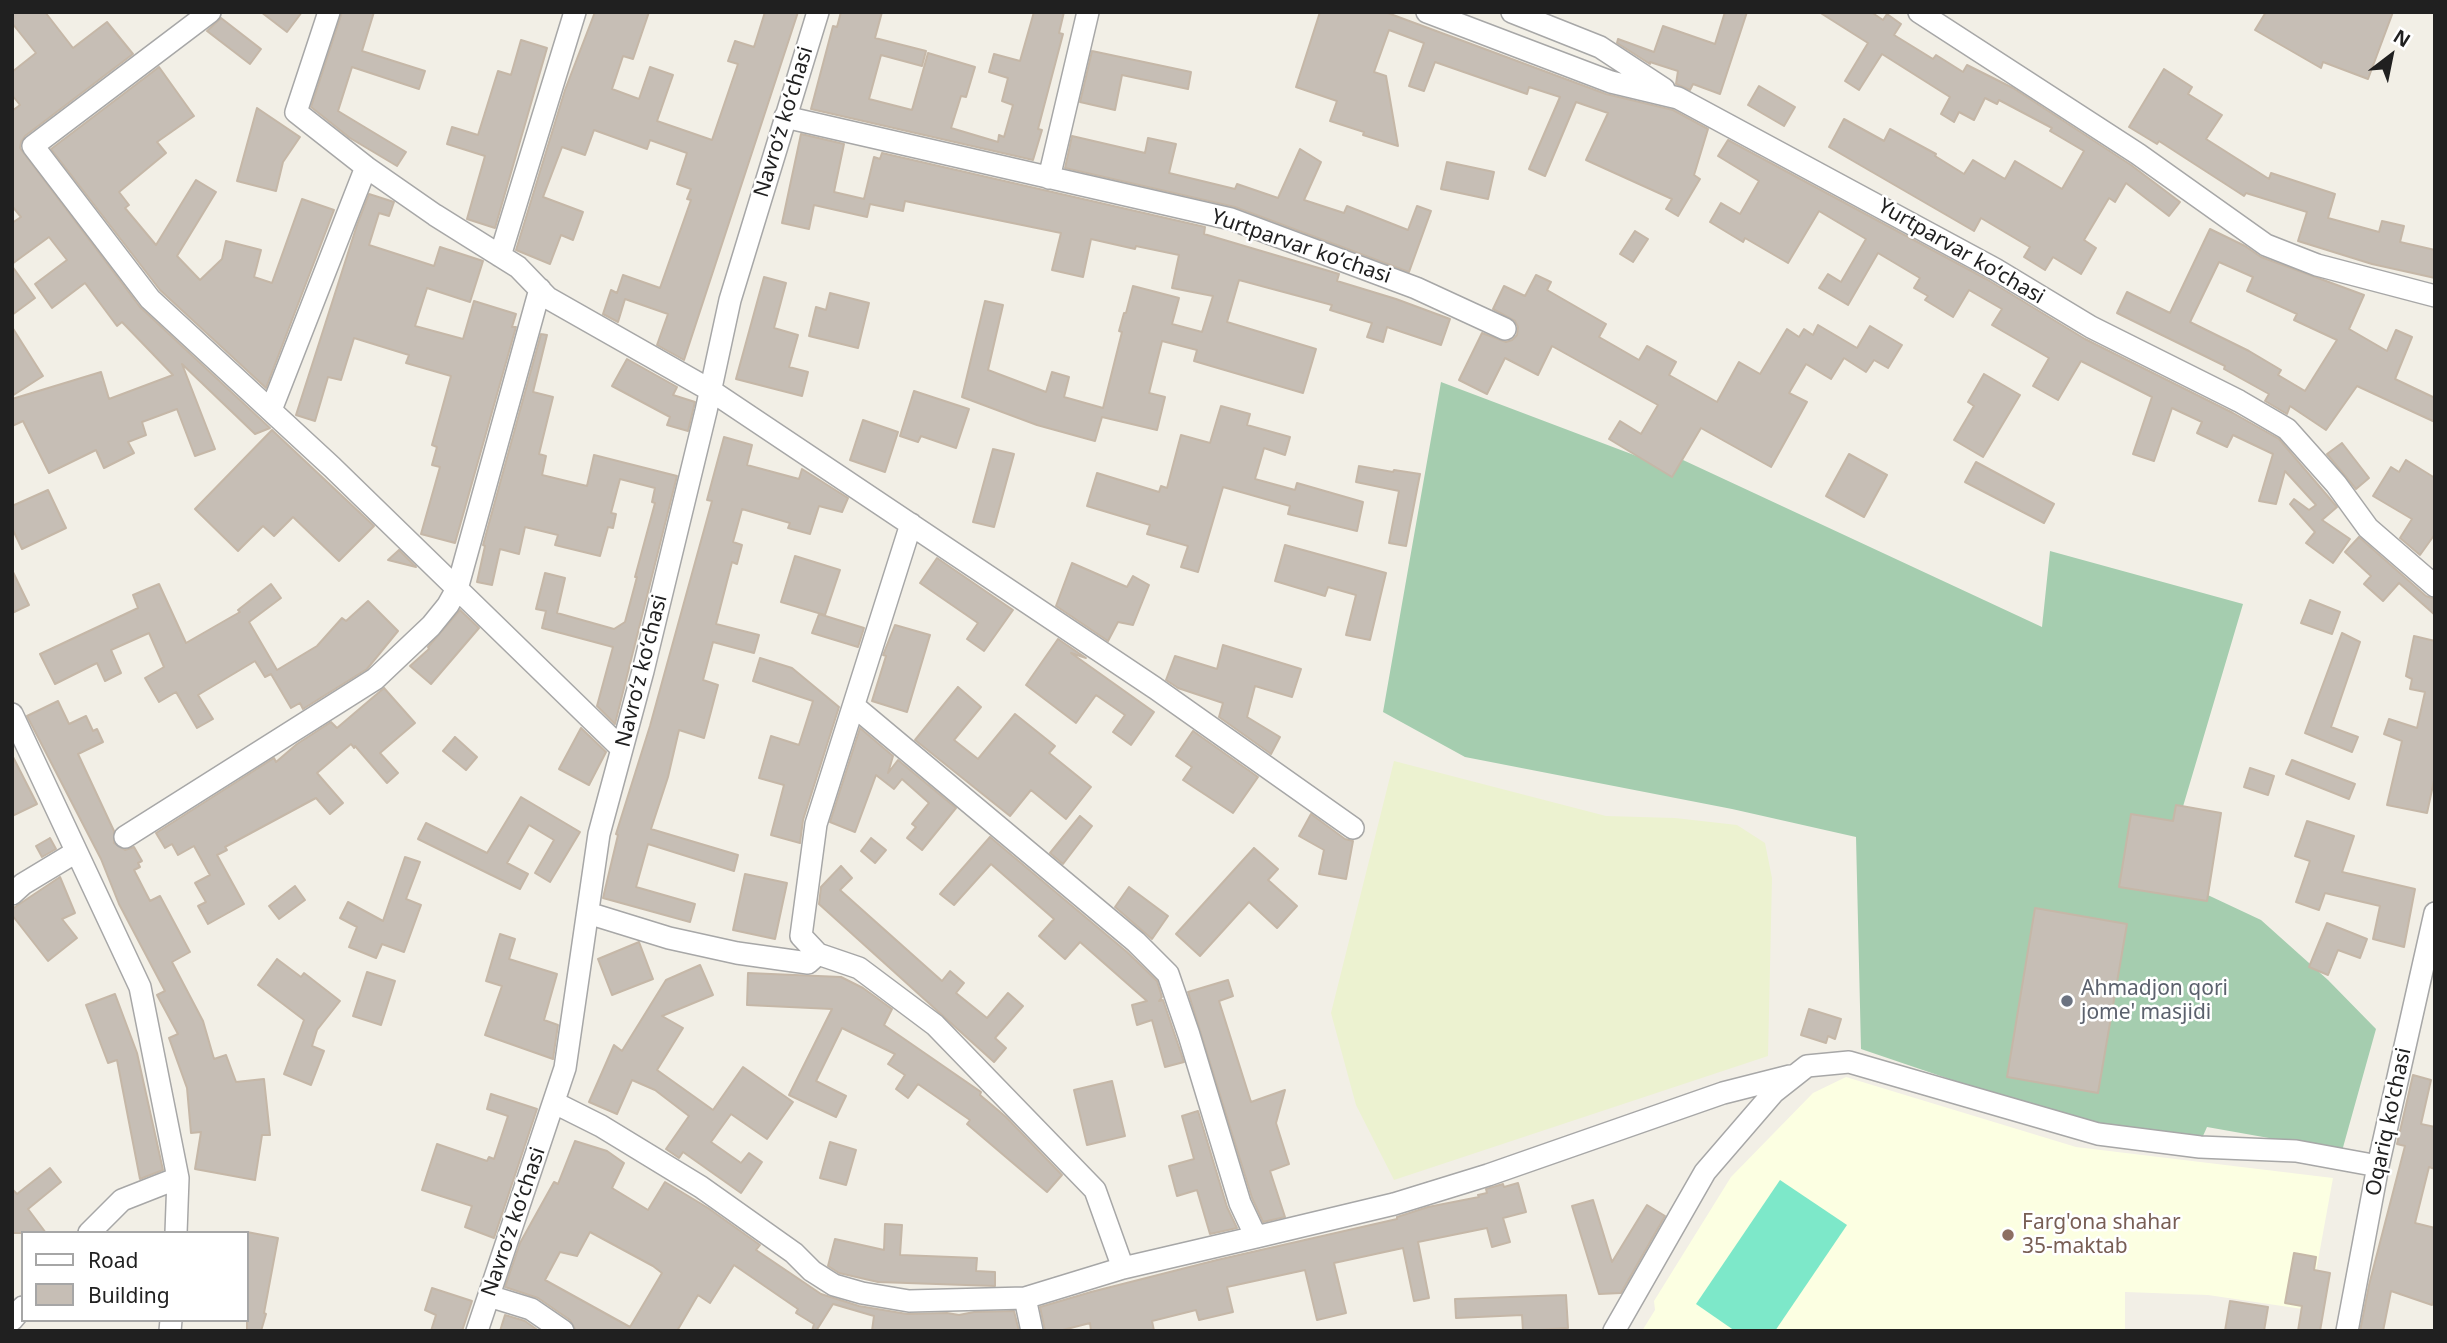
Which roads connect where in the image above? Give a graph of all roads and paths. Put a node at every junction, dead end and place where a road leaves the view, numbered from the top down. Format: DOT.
graph roads {
  1 [pos="210,12"];
  2 [pos="329,12"];
  3 [pos="575,12"];
  4 [pos="818,12"];
  5 [pos="1088,12"];
  6 [pos="1427,12"];
  7 [pos="1512,12"];
  8 [pos="1919,12"];
  9 [pos="1678,98"];
  10 [pos="785,117"];
  11 [pos="366,167"];
  12 [pos="1049,177"];
  13 [pos="500,256"];
  14 [pos="540,289"];
  15 [pos="2435,296"];
  16 [pos="1505,330"];
  17 [pos="710,390"];
  18 [pos="271,410"];
  19 [pos="911,524"];
  20 [pos="2435,586"];
  21 [pos="457,589"];
  22 [pos="853,706"];
  23 [pos="12,714"];
  24 [pos="622,749"];
  25 [pos="1353,828"];
  26 [pos="125,837"];
  27 [pos="76,852"];
  28 [pos="12,894"];
  29 [pos="587,913"];
  30 [pos="2434,924"];
  31 [pos="818,954"];
  32 [pos="1797,1074"];
  33 [pos="555,1103"];
  34 [pos="2378,1166"];
  35 [pos="178,1178"];
  36 [pos="91,1231"];
  37 [pos="176,1231"];
  38 [pos="1256,1237"];
  39 [pos="1123,1268"];
  40 [pos="489,1296"];
  41 [pos="1025,1298"];
  42 [pos="477,1331"];
  43 [pos="563,1331"];
  44 [pos="1032,1331"];
  45 [pos="1614,1331"];
  46 [pos="2347,1331"];
  1 -- 18 [label="street"];
  2 -- 11 [label="street"];
  3 -- 13 [label="street"];
  4 -- 10 [label="street, Navroʻz koʻchasi"];
  5 -- 12 [label="street"];
  6 -- 9 [label="street, Yurtparvar koʻchasi"];
  7 -- 9 [label="street"];
  8 -- 15 [label="street"];
  9 -- 20 [label="street, Yurtparvar koʻchasi"];
  10 -- 12 [label="street, Yurtparvar koʻchasi"];
  10 -- 17 [label="street, Navroʻz koʻchasi"];
  11 -- 13 [label="street"];
  11 -- 18 [label="street"];
  12 -- 16 [label="street, Yurtparvar koʻchasi"];
  13 -- 14 [label="street"];
  14 -- 17 [label="street"];
  14 -- 21 [label="street"];
  17 -- 19 [label="street"];
  17 -- 24 [label="street, Navroʻz koʻchasi"];
  18 -- 21 [label="street"];
  19 -- 22 [label="street"];
  19 -- 25 [label="street"];
  21 -- 24 [label="street"];
  21 -- 26 [label="street"];
  22 -- 31 [label="street"];
  22 -- 38 [label="street"];
  23 -- 27 [label="street"];
  24 -- 29 [label="street, Navroʻz koʻchasi"];
  27 -- 28 [label="street"];
  27 -- 35 [label="street"];
  29 -- 31 [label="street"];
  29 -- 33 [label="street, Navroʻz koʻchasi"];
  30 -- 34 [label="street, Oqariq ko'chasi"];
  31 -- 39 [label="street"];
  32 -- 34 [label="street"];
  32 -- 38 [label="street"];
  32 -- 45 [label="street"];
  33 -- 40 [label="street, Navroʻz koʻchasi"];
  33 -- 41 [label="street"];
  34 -- 46 [label="street, Oqariq ko'chasi"];
  35 -- 36 [label="street"];
  35 -- 37 [label="street"];
  38 -- 39 [label="street"];
  39 -- 41 [label="street"];
  40 -- 42 [label="street, Navroʻz koʻchasi"];
  40 -- 43 [label="street"];
  41 -- 44 [label="street"];
}
